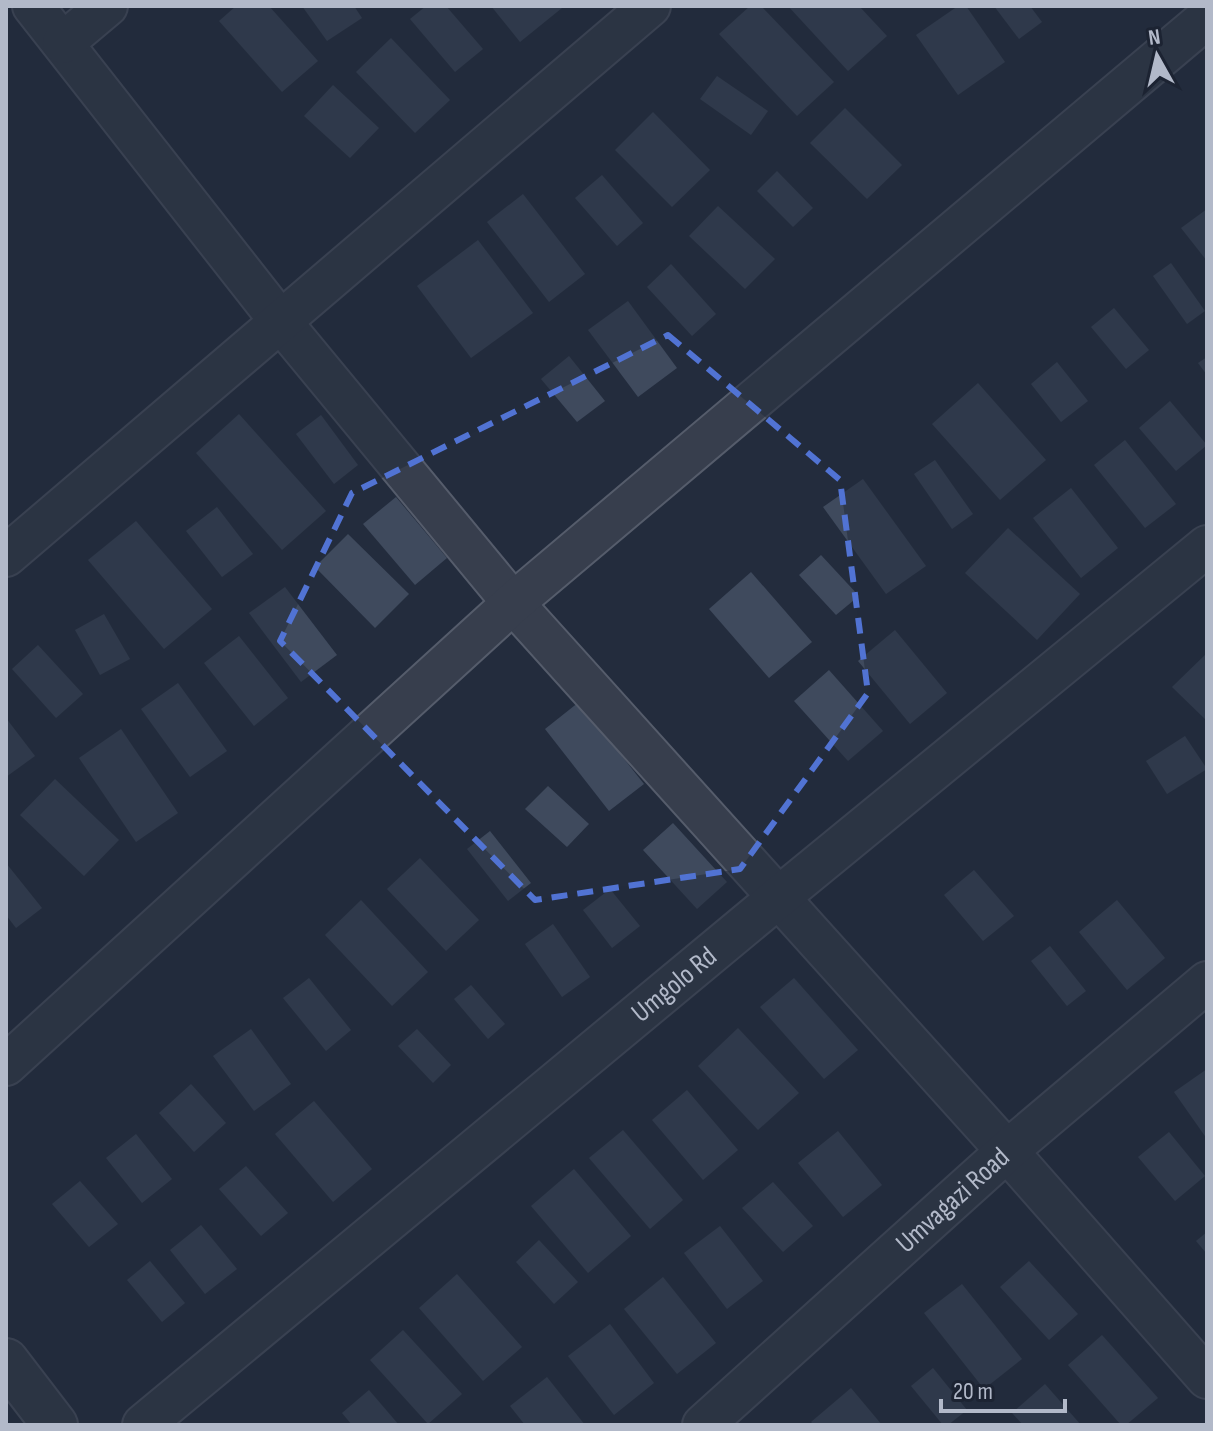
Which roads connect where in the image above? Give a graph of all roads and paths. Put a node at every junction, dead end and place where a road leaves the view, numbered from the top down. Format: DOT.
graph roads {
  1 [pos="33,6"];
  2 [pos="107,6"];
  3 [pos="650,6"];
  4 [pos="1207,18"];
  5 [pos="63,43"];
  6 [pos="281,322"];
  7 [pos="1207,546"];
  8 [pos="6,556"];
  9 [pos="513,603"];
  10 [pos="779,897"];
  11 [pos="1207,982"];
  12 [pos="6,1065"];
  13 [pos="1007,1151"];
  14 [pos="6,1361"];
  15 [pos="1207,1378"];
  16 [pos="55,1425"];
  17 [pos="143,1425"];
  18 [pos="703,1425"];
  1 -- 5 [label="street"];
  2 -- 5 [label="street"];
  3 -- 6 [label="street"];
  4 -- 9 [label="street"];
  5 -- 6 [label="street"];
  6 -- 8 [label="street"];
  6 -- 9 [label="street"];
  7 -- 10 [label="street, Umgolo Rd"];
  9 -- 10 [label="street"];
  9 -- 12 [label="street"];
  10 -- 13 [label="street"];
  10 -- 17 [label="street, Umgolo Rd"];
  11 -- 13 [label="street, Umvagazi Road"];
  13 -- 15 [label="street"];
  13 -- 18 [label="street, Umvagazi Road"];
  14 -- 16 [label="street"];
}
